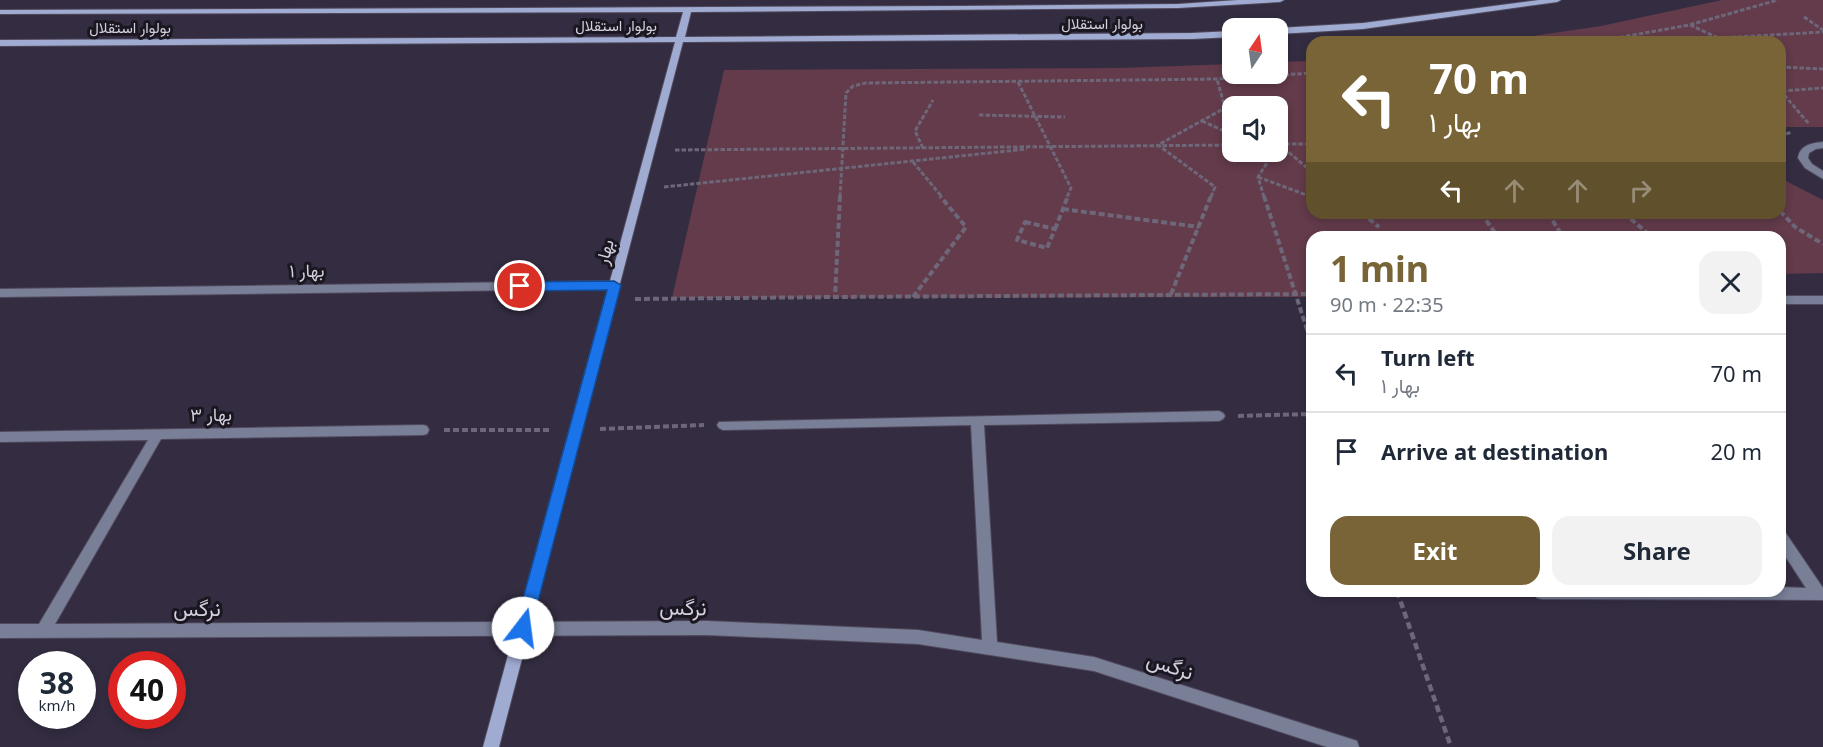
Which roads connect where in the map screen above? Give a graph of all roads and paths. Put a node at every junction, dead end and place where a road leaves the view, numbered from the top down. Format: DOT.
graph roads {
  1 [pos="1280,0"];
  2 [pos="1557,0"];
  3 [pos="1778,0"];
  4 [pos="688,9"];
  5 [pos="0,12"];
  6 [pos="1804,17"];
  7 [pos="1689,24"];
  8 [pos="1288,30"];
  9 [pos="1823,31"];
  10 [pos="1222,35"];
  11 [pos="1626,36"];
  12 [pos="1714,36"];
  13 [pos="1748,36"];
  14 [pos="680,39"];
  15 [pos="0,43"];
  16 [pos="1786,67"];
  17 [pos="1823,69"];
  18 [pos="1306,73"];
  19 [pos="1217,79"];
  20 [pos="1018,82"];
  21 [pos="1823,87"];
  22 [pos="1786,91"];
  23 [pos="1222,97"];
  24 [pos="1786,97"];
  25 [pos="933,100"];
  26 [pos="1222,110"];
  27 [pos="979,116"];
  28 [pos="1035,116"];
  29 [pos="1065,117"];
  30 [pos="1202,121"];
  31 [pos="1222,130"];
  32 [pos="1814,130"];
  33 [pos="1306,144"];
  34 [pos="1158,145"];
  35 [pos="1222,145"];
  36 [pos="1288,145"];
  37 [pos="1823,145"];
  38 [pos="1050,147"];
  39 [pos="843,148"];
  40 [pos="923,148"];
  41 [pos="650,150"];
  42 [pos="1288,153"];
  43 [pos="912,161"];
  44 [pos="1268,162"];
  45 [pos="1306,167"];
  46 [pos="842,168"];
  47 [pos="1823,176"];
  48 [pos="1258,177"];
  49 [pos="640,190"];
  50 [pos="1306,195"];
  51 [pos="1063,209"];
  52 [pos="1786,217"];
  53 [pos="1370,219"];
  54 [pos="1631,219"];
  55 [pos="1379,226"];
  56 [pos="1199,227"];
  57 [pos="1055,229"];
  58 [pos="1645,231"];
  59 [pos="1823,244"];
  60 [pos="614,285"];
  61 [pos="0,293"];
  62 [pos="1172,294"];
  63 [pos="1295,294"];
  64 [pos="1306,294"];
  65 [pos="836,297"];
  66 [pos="913,297"];
  67 [pos="610,300"];
  68 [pos="1786,300"];
  69 [pos="1823,300"];
  70 [pos="1306,327"];
  71 [pos="1306,414"];
  72 [pos="1220,416"];
  73 [pos="977,420"];
  74 [pos="723,425"];
  75 [pos="423,430"];
  76 [pos="158,434"];
  77 [pos="0,436"];
  78 [pos="1786,545"];
  79 [pos="1786,594"];
  80 [pos="1820,594"];
  81 [pos="1400,597"];
  82 [pos="523,628"];
  83 [pos="0,631"];
  84 [pos="42,631"];
  85 [pos="990,648"];
  86 [pos="1310,740"];
  87 [pos="491,747"];
  88 [pos="1351,747"];
  89 [pos="1451,747"];
  1 -- 4 [label="main road, بولوار استقلال"];
  2 -- 8 [label="main road"];
  3 -- 7 [label="path"];
  4 -- 5 [label="main road, بولوار استقلال"];
  4 -- 14 [label="main road, بهار"];
  6 -- 9 [label="path"];
  7 -- 11 [label="path"];
  7 -- 12 [label="path"];
  9 -- 13 [label="path"];
  10 -- 14 [label="main road, بولوار استقلال"];
  14 -- 15 [label="main road, بولوار استقلال"];
  14 -- 41 [label="main road, بهار"];
  16 -- 17 [label="path"];
  18 -- 19 [label="path"];
  19 -- 20 [label="path"];
  19 -- 23 [label="path"];
  20 -- 28 [label="path"];
  20 -- 39 [label="path"];
  21 -- 22 [label="path"];
  24 -- 32 [label="path"];
  25 -- 40 [label="path"];
  26 -- 30 [label="path"];
  27 -- 28 [label="path"];
  28 -- 29 [label="path"];
  28 -- 38 [label="path"];
  30 -- 31 [label="path"];
  30 -- 34 [label="path"];
  33 -- 36 [label="path"];
  34 -- 35 [label="path"];
  34 -- 38 [label="path"];
  34 -- 56 [label="path"];
  37 -- 47 [label="street"];
  38 -- 40 [label="path"];
  38 -- 43 [label="path"];
  38 -- 51 [label="path"];
  39 -- 40 [label="path"];
  39 -- 41 [label="path"];
  39 -- 46 [label="path"];
  41 -- 49 [label="main road, بهار"];
  42 -- 45 [label="path"];
  43 -- 46 [label="path"];
  43 -- 66 [label="path"];
  44 -- 48 [label="path"];
  46 -- 49 [label="path"];
  46 -- 65 [label="path"];
  48 -- 50 [label="path"];
  48 -- 63 [label="path"];
  49 -- 60 [label="main road, بهار"];
  51 -- 56 [label="path"];
  51 -- 57 [label="path"];
  52 -- 59 [label="path"];
  53 -- 55 [label="path"];
  54 -- 58 [label="path"];
  56 -- 62 [label="path"];
  57 -- 57 [label="path"];
  60 -- 61 [label="street, بهار ۱"];
  60 -- 67 [label="main road, بهار"];
  62 -- 63 [label="path"];
  62 -- 66 [label="path"];
  63 -- 64 [label="path"];
  63 -- 70 [label="path"];
  65 -- 66 [label="path"];
  65 -- 67 [label="path"];
  67 -- 82 [label="main road, بهار"];
  68 -- 69 [label="street"];
  71 -- 72 [label="path"];
  72 -- 73 [label="street"];
  73 -- 74 [label="street"];
  73 -- 85 [label="street"];
  75 -- 76 [label="street, بهار ۳"];
  76 -- 77 [label="street, بهار ۳"];
  76 -- 84 [label="street"];
  78 -- 80 [label="street"];
  79 -- 80 [label="street"];
  81 -- 89 [label="path"];
  82 -- 84 [label="street, نرگس"];
  82 -- 85 [label="street, نرگس"];
  82 -- 87 [label="main road, بهار"];
  83 -- 84 [label="street, نرگس"];
  85 -- 86 [label="street, نرگس"];
  86 -- 88 [label="street, نرگس"];
}
